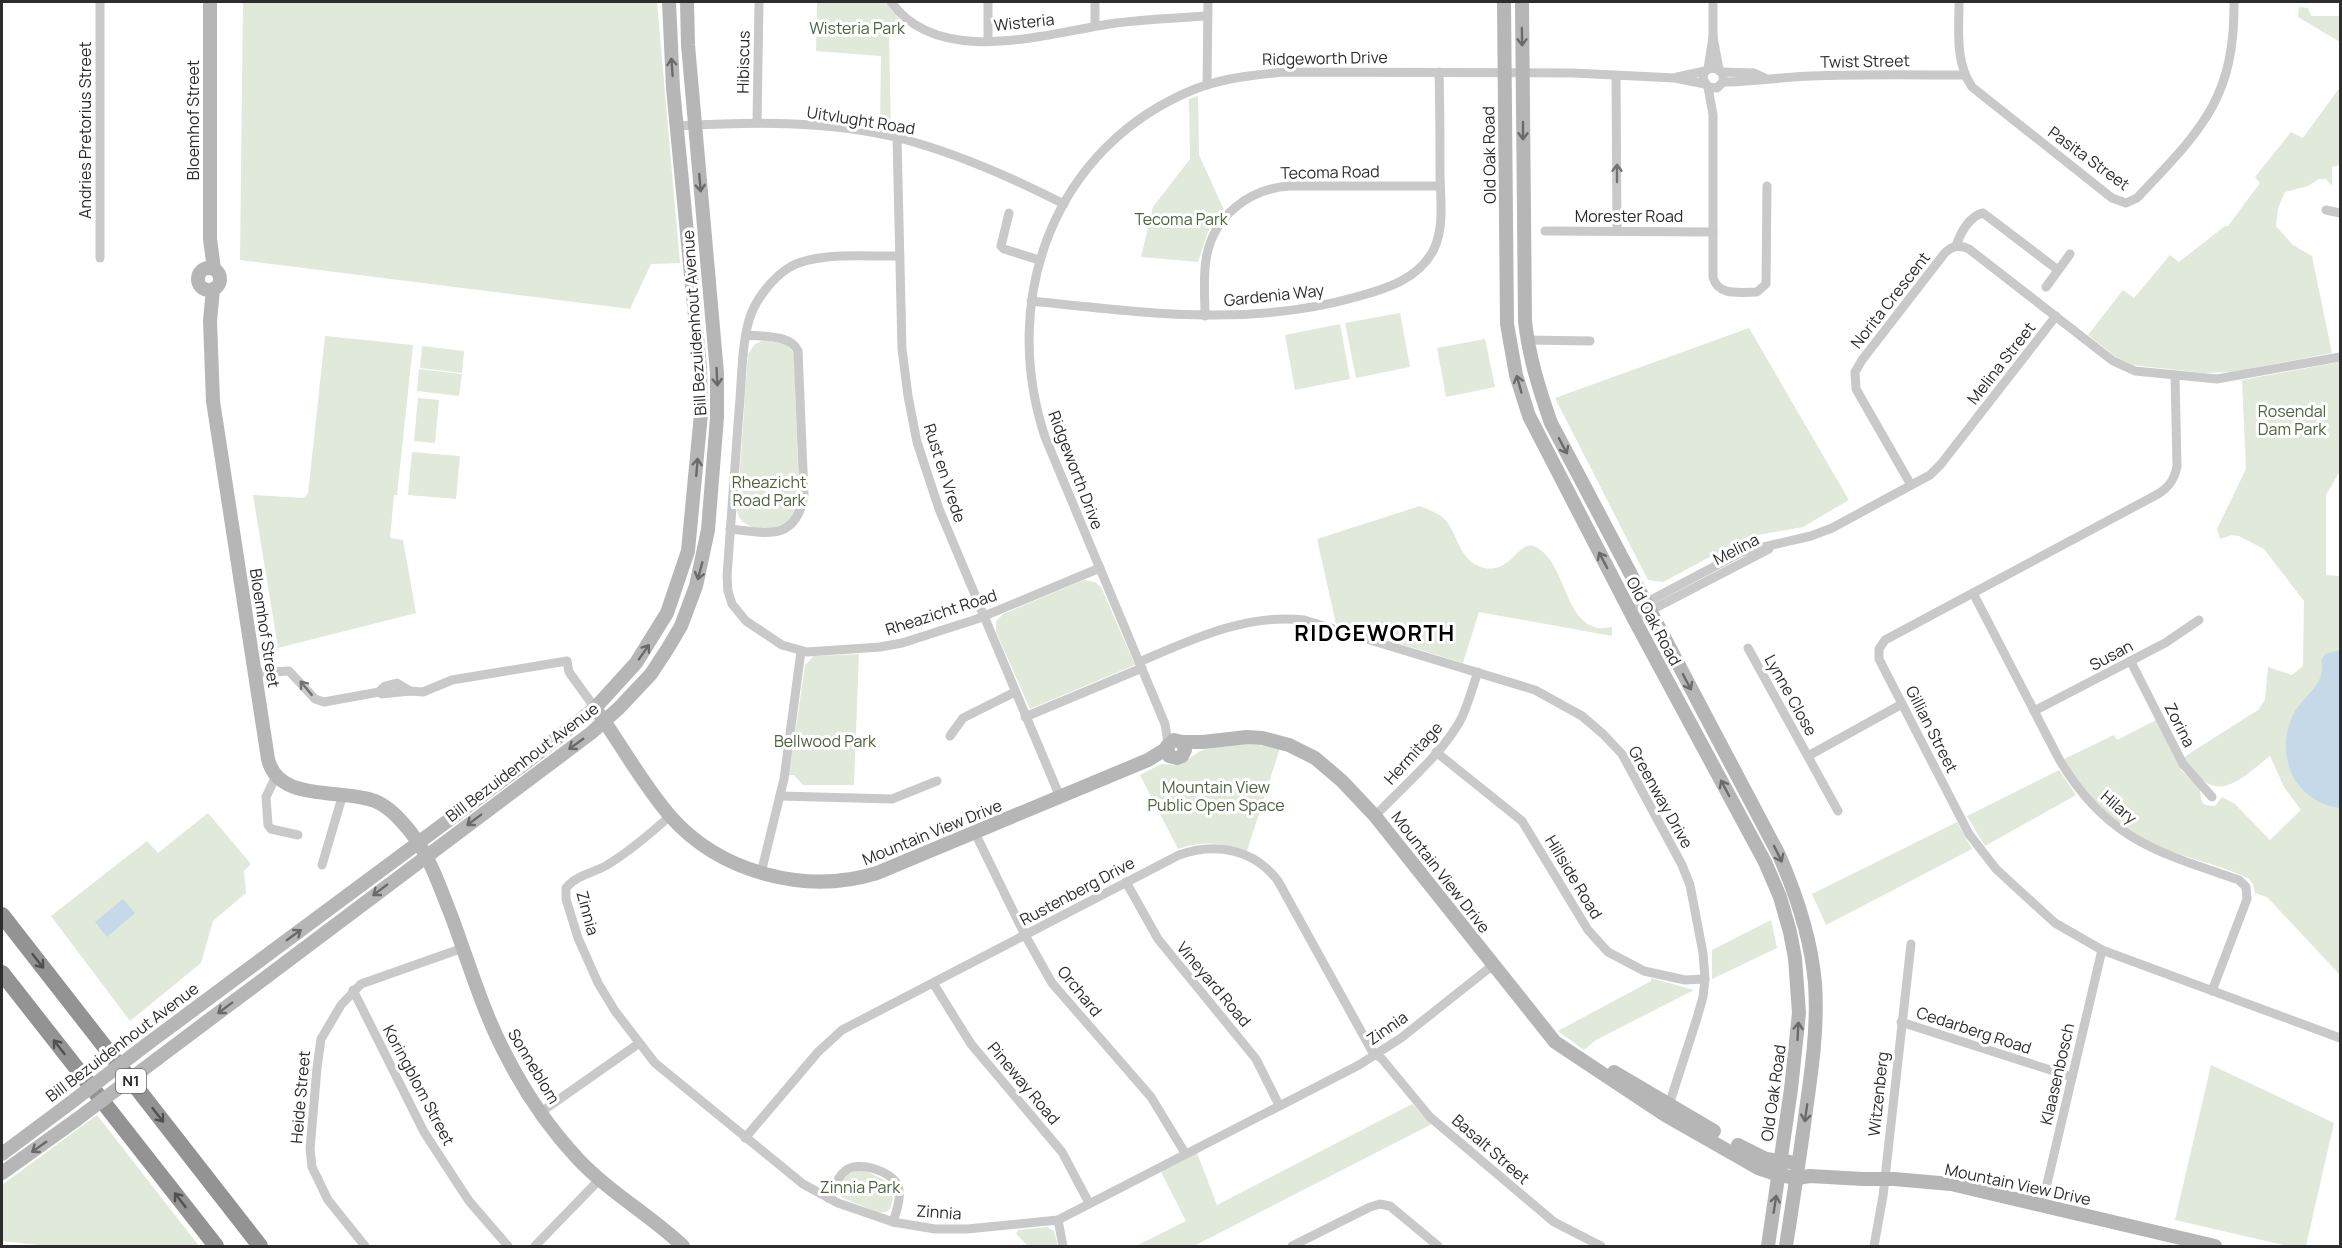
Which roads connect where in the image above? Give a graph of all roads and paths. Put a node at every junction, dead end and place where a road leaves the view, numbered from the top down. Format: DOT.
graph roads {
  1 [pos="100,2"];
  2 [pos="210,2"];
  3 [pos="669,2"];
  4 [pos="687,2"];
  5 [pos="759,2"];
  6 [pos="891,2"];
  7 [pos="988,2"];
  8 [pos="1095,2"];
  9 [pos="1208,2"];
  10 [pos="1504,2"];
  11 [pos="1522,2"];
  12 [pos="1713,2"];
  13 [pos="1959,2"];
  14 [pos="2234,2"];
  15 [pos="1208,16"];
  16 [pos="1095,26"];
  17 [pos="1713,37"];
  18 [pos="988,41"];
  19 [pos="1707,70"];
  20 [pos="1439,72"];
  21 [pos="1505,72"];
  22 [pos="1523,73"];
  23 [pos="1965,75"];
  24 [pos="1616,76"];
  25 [pos="1721,77"];
  26 [pos="1675,78"];
  27 [pos="1207,85"];
  28 [pos="1706,86"];
  29 [pos="1713,116"];
  30 [pos="757,122"];
  31 [pos="694,125"];
  32 [pos="676,126"];
  33 [pos="897,138"];
  34 [pos="1440,186"];
  35 [pos="1767,186"];
  36 [pos="1064,204"];
  37 [pos="2326,210"];
  38 [pos="1009,213"];
  39 [pos="2340,213"];
  40 [pos="1545,231"];
  41 [pos="1617,231"];
  42 [pos="1713,232"];
  43 [pos="1956,246"];
  44 [pos="2070,254"];
  45 [pos="899,256"];
  46 [pos="100,258"];
  47 [pos="1039,260"];
  48 [pos="2058,270"];
  49 [pos="2046,286"];
  50 [pos="1031,301"];
  51 [pos="1205,316"];
  52 [pos="2056,316"];
  53 [pos="746,335"];
  54 [pos="1527,340"];
  55 [pos="1590,341"];
  56 [pos="2340,357"];
  57 [pos="2175,375"];
  58 [pos="1911,485"];
  59 [pos="730,529"];
  60 [pos="1774,546"];
  61 [pos="1100,568"];
  62 [pos="1973,592"];
  63 [pos="1648,607"];
  64 [pos="1632,615"];
  65 [pos="984,616"];
  66 [pos="2199,620"];
  67 [pos="1748,648"];
  68 [pos="801,651"];
  69 [pos="2130,662"];
  70 [pos="1140,665"];
  71 [pos="1478,672"];
  72 [pos="255,673"];
  73 [pos="1015,692"];
  74 [pos="1902,704"];
  75 [pos="596,708"];
  76 [pos="2034,711"];
  77 [pos="1025,717"];
  78 [pos="605,722"];
  79 [pos="950,736"];
  80 [pos="1175,747"];
  81 [pos="1436,752"];
  82 [pos="1808,756"];
  83 [pos="276,776"];
  84 [pos="937,780"];
  85 [pos="343,794"];
  86 [pos="780,796"];
  87 [pos="2212,796"];
  88 [pos="1060,797"];
  89 [pos="1838,811"];
  90 [pos="670,816"];
  91 [pos="1375,816"];
  92 [pos="975,833"];
  93 [pos="298,835"];
  94 [pos="418,841"];
  95 [pos="427,855"];
  96 [pos="322,865"];
  97 [pos="761,873"];
  98 [pos="1126,882"];
  99 [pos="2,915"];
  100 [pos="1025,935"];
  101 [pos="1911,944"];
  102 [pos="463,948"];
  103 [pos="2102,950"];
  104 [pos="1493,965"];
  105 [pos="2,973"];
  106 [pos="1705,979"];
  107 [pos="933,983"];
  108 [pos="353,990"];
  109 [pos="2212,991"];
  110 [pos="1901,1022"];
  111 [pos="2340,1038"];
  112 [pos="638,1044"];
  113 [pos="1377,1055"];
  114 [pos="2072,1077"];
  115 [pos="1279,1105"];
  116 [pos="1667,1109"];
  117 [pos="541,1112"];
  118 [pos="745,1138"];
  119 [pos="1185,1153"];
  120 [pos="2,1154"];
  121 [pos="1781,1161"];
  122 [pos="1802,1172"];
  123 [pos="2,1173"];
  124 [pos="1779,1175"];
  125 [pos="600,1179"];
  126 [pos="1884,1179"];
  127 [pos="828,1198"];
  128 [pos="1089,1203"];
  129 [pos="2042,1205"];
  130 [pos="1058,1220"];
  131 [pos="893,1222"];
  132 [pos="2183,1243"];
  133 [pos="216,1246"];
  134 [pos="260,1246"];
  135 [pos="365,1246"];
  136 [pos="508,1246"];
  137 [pos="535,1246"];
  138 [pos="683,1246"];
  139 [pos="1063,1246"];
  140 [pos="1292,1246"];
  141 [pos="1438,1246"];
  142 [pos="1601,1246"];
  143 [pos="1768,1246"];
  144 [pos="1786,1246"];
  145 [pos="1874,1246"];
  146 [pos="2216,1246"];
  1 -- 46 [label="street, Andries Pretorius Street"];
  2 -- 72 [label="main road, Bloemhof Street"];
  32 -- 3 [label="main road, Bill Bezuidenhout Avenue, one-way"];
  4 -- 31 [label="main road, Bill Bezuidenhout Avenue"];
  5 -- 30 [label="street, Hibiscus"];
  6 -- 18 [label="street, Wisteria"];
  7 -- 18 [label="street"];
  8 -- 16 [label="street"];
  9 -- 15 [label="street"];
  10 -- 21 [label="main road, Old Oak Road"];
  11 -- 22 [label="main road, Old Oak Road, one-way"];
  12 -- 17 [label="street"];
  13 -- 23 [label="street, Pasita Street"];
  14 -- 23 [label="street, Pasita Street"];
  15 -- 16 [label="street, Wisteria"];
  15 -- 27 [label="street"];
  16 -- 18 [label="street, Wisteria"];
  17 -- 19 [label="street"];
  17 -- 25 [label="street"];
  19 -- 25 [label="street"];
  19 -- 26 [label="street"];
  19 -- 28 [label="street"];
  20 -- 21 [label="street, Ridgeworth Drive"];
  20 -- 27 [label="street, Ridgeworth Drive"];
  20 -- 34 [label="street, Gardenia Way"];
  21 -- 22 [label="street, Ridgeworth Drive"];
  64 -- 21 [label="main road, Old Oak Road, one-way"];
  22 -- 24 [label="street"];
  22 -- 54 [label="main road, Old Oak Road, one-way"];
  23 -- 25 [label="street, Twist Street"];
  24 -- 26 [label="street"];
  41 -- 24 [label="street, one-way"];
  25 -- 28 [label="street"];
  25 -- 29 [label="street"];
  26 -- 28 [label="street"];
  27 -- 36 [label="street, Ridgeworth Drive"];
  28 -- 29 [label="street"];
  29 -- 42 [label="street"];
  30 -- 31 [label="street, Uitvlught Road"];
  30 -- 33 [label="street, Uitvlught Road"];
  31 -- 32 [label="street, Uitvlught Road"];
  31 -- 78 [label="main road, Bill Bezuidenhout Avenue, one-way"];
  75 -- 32 [label="main road, Bill Bezuidenhout Avenue, one-way"];
  33 -- 36 [label="street, Uitvlught Road"];
  33 -- 45 [label="street, Rust en Vrede"];
  34 -- 51 [label="street, Gardenia Way"];
  34 -- 51 [label="street, Tecoma Road"];
  35 -- 42 [label="street"];
  36 -- 47 [label="street, Ridgeworth Drive"];
  37 -- 39 [label="street"];
  38 -- 47 [label="street"];
  40 -- 41 [label="street, Morester Road"];
  41 -- 42 [label="street, Morester Road"];
  43 -- 48 [label="street, Norita Crescent"];
  43 -- 52 [label="street"];
  43 -- 58 [label="street, Norita Crescent"];
  44 -- 48 [label="street"];
  45 -- 53 [label="street, Rheazicht Road"];
  45 -- 65 [label="street, Rust en Vrede"];
  47 -- 50 [label="street, Ridgeworth Drive"];
  48 -- 49 [label="street"];
  50 -- 51 [label="street, Gardenia Way"];
  50 -- 61 [label="street, Ridgeworth Drive"];
  52 -- 57 [label="street, Melina Street"];
  52 -- 58 [label="street, Melina Street"];
  53 -- 59 [label="street, Rheazicht Road"];
  53 -- 59 [label="street"];
  54 -- 55 [label="street"];
  54 -- 63 [label="main road, Old Oak Road, one-way"];
  56 -- 57 [label="street, Melina Street"];
  57 -- 62 [label="street, Gillian Street"];
  58 -- 60 [label="street, Melina Street"];
  59 -- 68 [label="street, Rheazicht Road"];
  60 -- 63 [label="street, Melina"];
  61 -- 65 [label="street, Rheazicht Road"];
  61 -- 70 [label="street, Ridgeworth Drive"];
  62 -- 74 [label="street, Gillian Street"];
  62 -- 76 [label="street, Hilary"];
  63 -- 64 [label="street, Melina"];
  63 -- 122 [label="main road, Old Oak Road, one-way"];
  121 -- 64 [label="main road, Old Oak Road, one-way"];
  65 -- 68 [label="street, Rheazicht Road"];
  65 -- 73 [label="street, Rust en Vrede"];
  66 -- 69 [label="street, Susan"];
  67 -- 82 [label="street, Lynne Close"];
  68 -- 86 [label="street"];
  69 -- 76 [label="street, Susan"];
  69 -- 87 [label="street, Zorina"];
  70 -- 71 [label="street, Greenway Drive"];
  70 -- 77 [label="street, Greenway Drive"];
  70 -- 80 [label="street, Ridgeworth Drive"];
  71 -- 81 [label="street, Hermitage"];
  71 -- 106 [label="street, Greenway Drive"];
  75 -- 72 [label="street, one-way"];
  72 -- 83 [label="main road, Bloemhof Street"];
  73 -- 77 [label="street, Rust en Vrede"];
  73 -- 79 [label="street"];
  74 -- 82 [label="street, Lynne Close"];
  74 -- 103 [label="street, Gillian Street"];
  75 -- 78 [label="main road, Mountain View Drive"];
  75 -- 94 [label="main road, Bill Bezuidenhout Avenue"];
  76 -- 109 [label="street, Hilary"];
  77 -- 88 [label="street, Rust en Vrede"];
  78 -- 90 [label="main road, Mountain View Drive"];
  78 -- 95 [label="main road, Bill Bezuidenhout Avenue, one-way"];
  80 -- 88 [label="main road, Mountain View Drive"];
  80 -- 91 [label="main road, Mountain View Drive"];
  81 -- 91 [label="street, Hermitage"];
  81 -- 106 [label="street, Hillside Road"];
  82 -- 89 [label="street, Lynne Close"];
  83 -- 85 [label="main road"];
  83 -- 93 [label="street"];
  84 -- 86 [label="street"];
  85 -- 94 [label="main road"];
  85 -- 96 [label="street"];
  86 -- 97 [label="street"];
  88 -- 92 [label="main road, Mountain View Drive"];
  90 -- 97 [label="main road, Mountain View Drive"];
  90 -- 112 [label="street, Zinnia"];
  91 -- 104 [label="main road, Mountain View Drive"];
  92 -- 97 [label="main road, Mountain View Drive"];
  92 -- 100 [label="street, Orchard"];
  94 -- 95 [label="main road, Sonneblom"];
  120 -- 94 [label="main road, Bill Bezuidenhout Avenue, one-way, bridge"];
  95 -- 102 [label="main road, Sonneblom"];
  95 -- 123 [label="main road, Bill Bezuidenhout Avenue, one-way, bridge"];
  98 -- 100 [label="street, Rustenberg Drive"];
  98 -- 113 [label="street, Rustenberg Drive"];
  98 -- 115 [label="street, Vineyard Road"];
  99 -- 134 [label="highway, N1, one-way"];
  100 -- 107 [label="street, Rustenberg Drive"];
  100 -- 119 [label="street, Orchard"];
  101 -- 110 [label="street, Witzenberg"];
  102 -- 108 [label="street, Heide Street"];
  102 -- 117 [label="main road, Sonneblom"];
  103 -- 109 [label="street, Gillian Street"];
  103 -- 114 [label="street, Klaasenbosch"];
  104 -- 113 [label="street, Zinnia"];
  104 -- 116 [label="main road, Mountain View Drive"];
  133 -- 105 [label="highway, N1, one-way"];
  106 -- 116 [label="street, Greenway Drive"];
  107 -- 118 [label="street, Rustenberg Drive"];
  107 -- 128 [label="street, Pineway Road"];
  108 -- 135 [label="street, Heide Street"];
  108 -- 136 [label="street, Koringblom Street"];
  109 -- 111 [label="street, Gillian Street"];
  110 -- 114 [label="street, Cedarberg Road"];
  110 -- 126 [label="street, Witzenberg"];
  112 -- 117 [label="street"];
  112 -- 118 [label="street, Zinnia"];
  113 -- 115 [label="street, Zinnia"];
  113 -- 142 [label="street, Basalt Street"];
  114 -- 129 [label="street, Klaasenbosch"];
  115 -- 119 [label="street, Zinnia"];
  116 -- 121 [label="main road, Mountain View Drive"];
  116 -- 124 [label="main road, Mountain View Drive"];
  117 -- 125 [label="main road, Sonneblom"];
  118 -- 127 [label="street, Zinnia"];
  119 -- 128 [label="street, Zinnia"];
  121 -- 122 [label="main road, Mountain View Drive"];
  121 -- 124 [label="main road, Old Oak Road"];
  122 -- 124 [label="main road, Mountain View Drive"];
  122 -- 126 [label="main road, Mountain View Drive"];
  122 -- 144 [label="main road, Old Oak Road"];
  143 -- 124 [label="main road, Old Oak Road, one-way"];
  125 -- 137 [label="street"];
  125 -- 138 [label="main road, Sonneblom"];
  126 -- 129 [label="main road, Mountain View Drive"];
  126 -- 145 [label="street, Witzenberg"];
  127 -- 131 [label="street, Zinnia"];
  127 -- 131 [label="street"];
  128 -- 130 [label="street, Zinnia"];
  129 -- 132 [label="main road, Mountain View Drive"];
  130 -- 131 [label="street, Zinnia"];
  130 -- 139 [label="street"];
  132 -- 146 [label="main road, Mountain View Drive"];
  140 -- 141 [label="street"];
}
